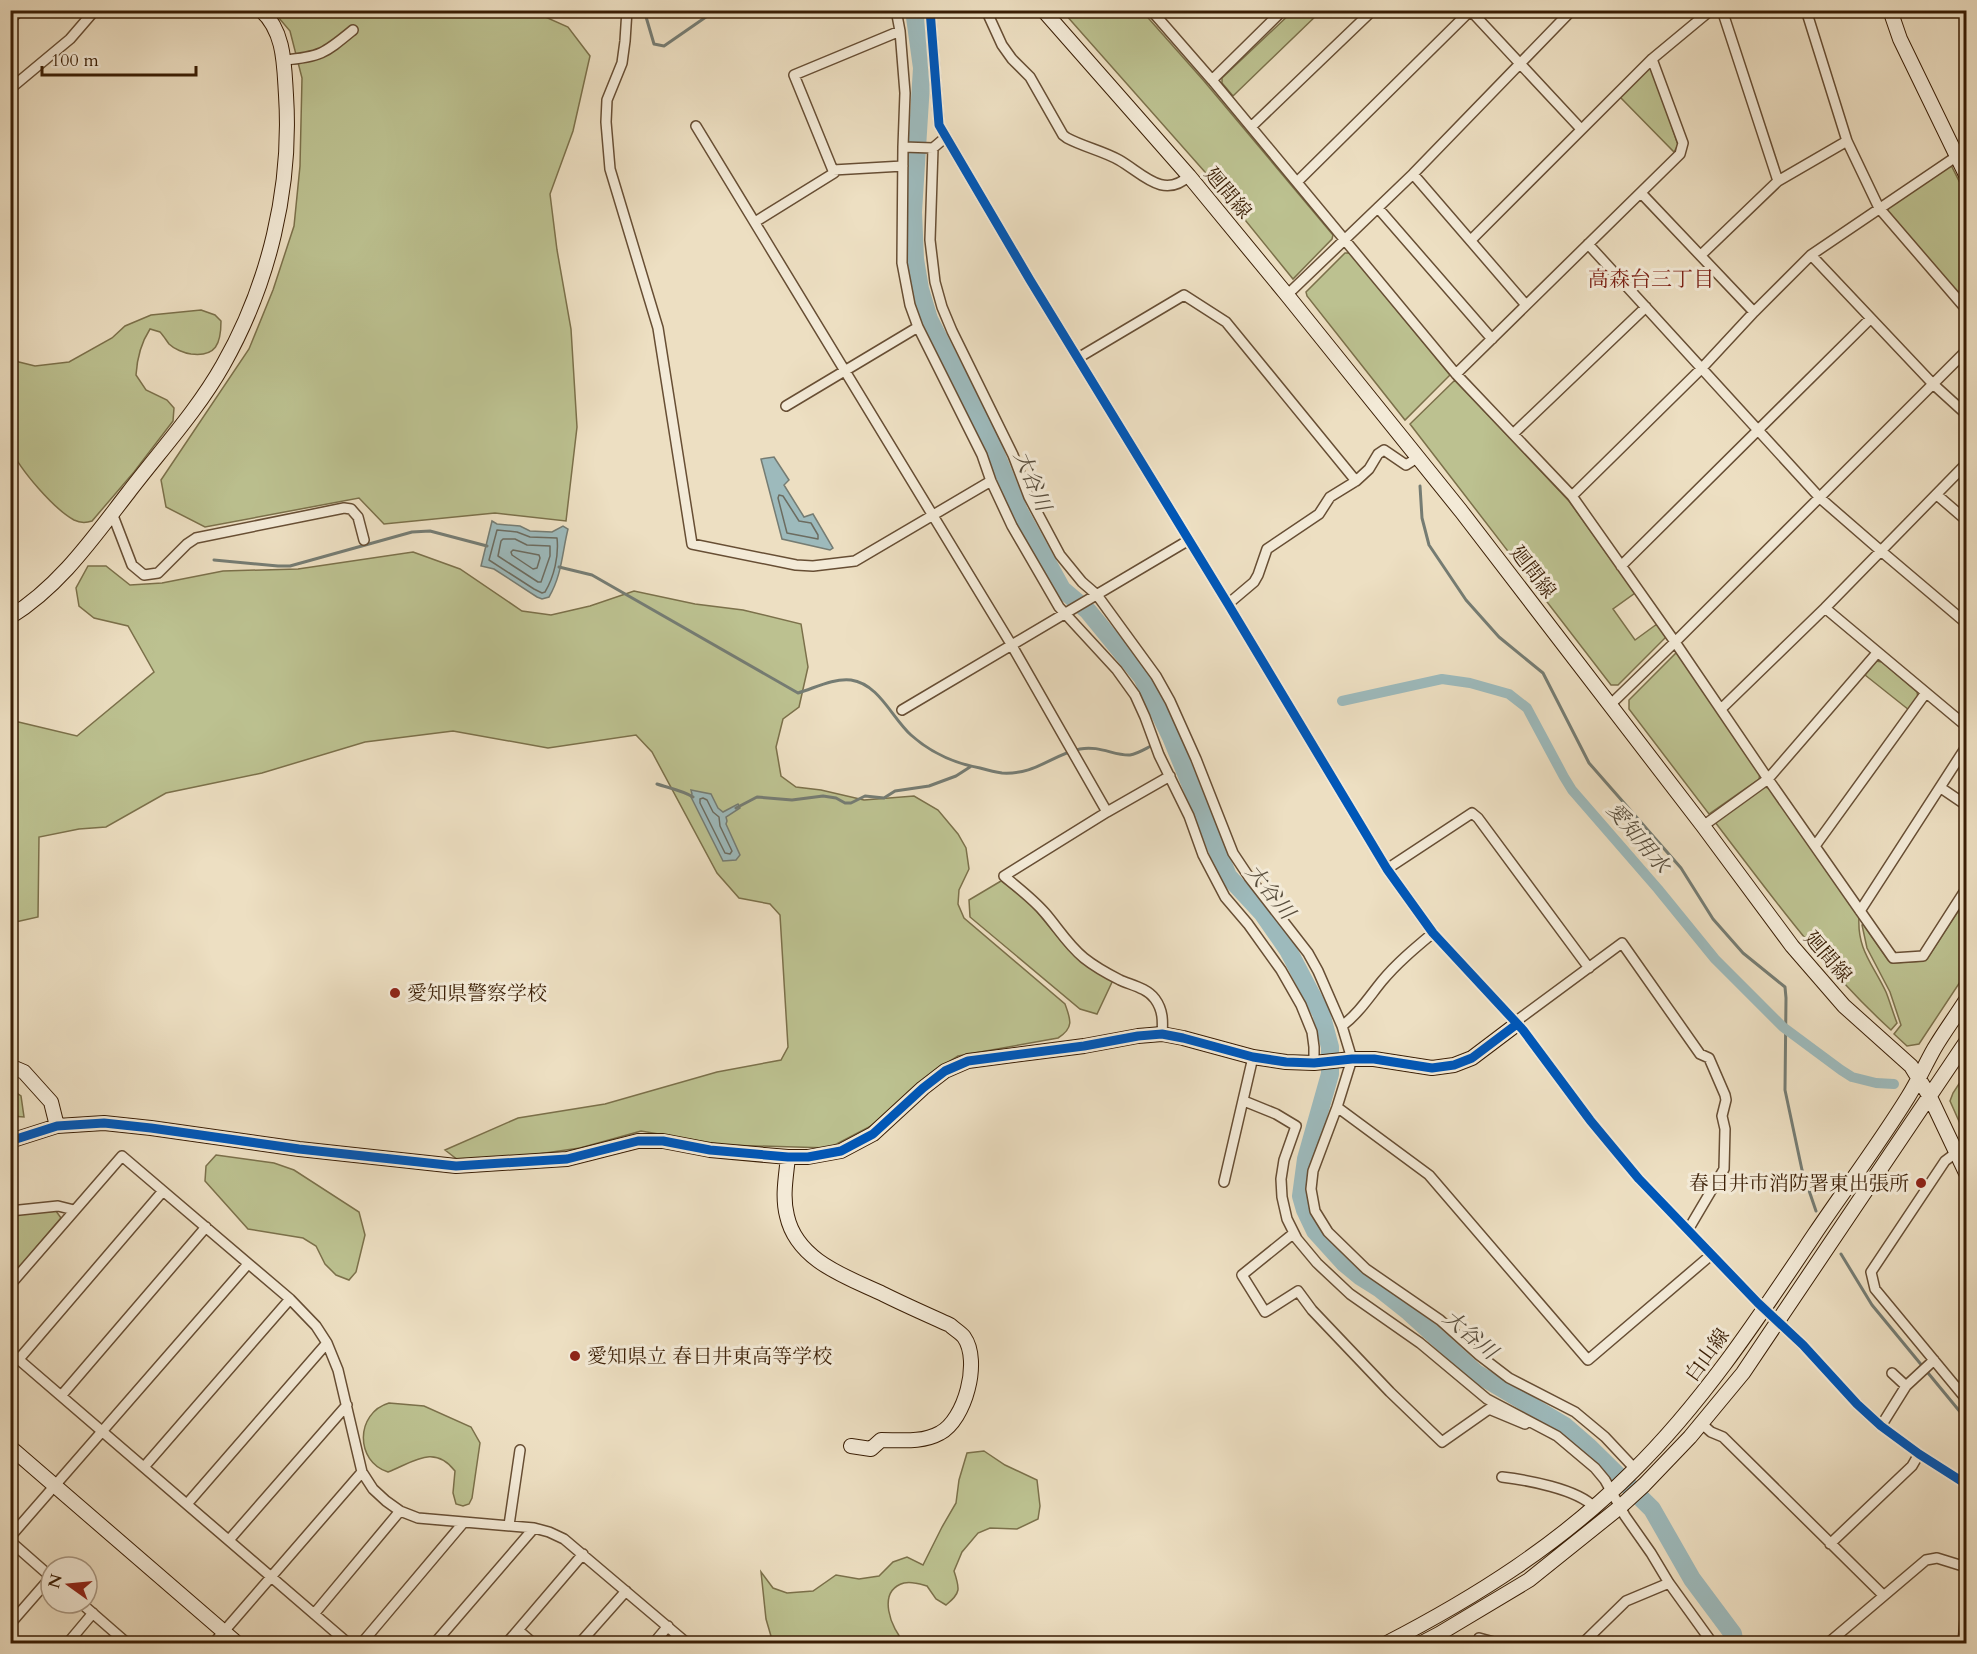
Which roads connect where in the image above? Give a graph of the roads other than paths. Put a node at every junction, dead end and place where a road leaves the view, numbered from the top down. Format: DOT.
graph roads {
  1 [pos="20,10"];
  2 [pos="95,10"];
  3 [pos="261,10"];
  4 [pos="627,10"];
  5 [pos="896,10"];
  6 [pos="930,10"];
  7 [pos="986,10"];
  8 [pos="1043,10"];
  9 [pos="1151,10"];
  10 [pos="1283,10"];
  11 [pos="1373,10"];
  12 [pos="1572,10"];
  13 [pos="1712,10"];
  14 [pos="1722,10"];
  15 [pos="1806,10"];
  16 [pos="1890,10"];
  17 [pos="1471,11"];
  18 [pos="10,20"];
  19 [pos="353,30"];
  20 [pos="900,31"];
  21 [pos="1652,59"];
  22 [pos="284,60"];
  23 [pos="1520,64"];
  24 [pos="1212,80"];
  25 [pos="10,89"];
  26 [pos="696,126"];
  27 [pos="1251,127"];
  28 [pos="1581,129"];
  29 [pos="946,137"];
  30 [pos="1847,141"];
  31 [pos="903,147"];
  32 [pos="933,148"];
  33 [pos="1962,153"];
  34 [pos="903,166"];
  35 [pos="833,170"];
  36 [pos="1413,174"];
  37 [pos="1966,175"];
  38 [pos="1189,176"];
  39 [pos="1778,181"];
  40 [pos="1297,182"];
  41 [pos="1641,193"];
  42 [pos="1378,208"];
  43 [pos="1879,208"];
  44 [pos="755,222"];
  45 [pos="1345,239"];
  46 [pos="1471,240"];
  47 [pos="1588,244"];
  48 [pos="1701,255"];
  49 [pos="1811,255"];
  50 [pos="1287,295"];
  51 [pos="1526,304"];
  52 [pos="1646,307"];
  53 [pos="1966,309"];
  54 [pos="1754,312"];
  55 [pos="1870,319"];
  56 [pos="918,327"];
  57 [pos="1491,339"];
  58 [pos="1966,351"];
  59 [pos="1078,358"];
  60 [pos="1702,368"];
  61 [pos="845,371"];
  62 [pos="1456,374"];
  63 [pos="1933,384"];
  64 [pos="786,406"];
  65 [pos="1966,414"];
  66 [pos="1758,430"];
  67 [pos="1513,434"];
  68 [pos="1417,458"];
  69 [pos="1966,464"];
  70 [pos="991,481"];
  71 [pos="1356,481"];
  72 [pos="1937,495"];
  73 [pos="1572,496"];
  74 [pos="1820,498"];
  75 [pos="112,513"];
  76 [pos="932,514"];
  77 [pos="1966,520"];
  78 [pos="364,540"];
  79 [pos="1189,540"];
  80 [pos="1881,551"];
  81 [pos="1622,566"];
  82 [pos="1094,596"];
  83 [pos="1228,604"];
  84 [pos="1825,608"];
  85 [pos="1065,613"];
  86 [pos="10,617"];
  87 [pos="1966,623"];
  88 [pos="1675,642"];
  89 [pos="1011,644"];
  90 [pos="1877,653"];
  91 [pos="1925,694"];
  92 [pos="1610,705"];
  93 [pos="1721,709"];
  94 [pos="902,710"];
  95 [pos="1966,726"];
  96 [pos="1966,747"];
  97 [pos="1170,776"];
  98 [pos="1768,779"];
  99 [pos="1941,788"];
  100 [pos="1966,804"];
  101 [pos="1107,812"];
  102 [pos="1703,826"];
  103 [pos="1815,846"];
  104 [pos="1387,869"];
  105 [pos="1966,889"];
  106 [pos="1860,911"];
  107 [pos="1433,933"];
  108 [pos="1589,968"];
  109 [pos="1966,1000"];
  110 [pos="1516,1023"];
  111 [pos="1342,1026"];
  112 [pos="1162,1034"];
  113 [pos="1966,1042"];
  114 [pos="1253,1057"];
  115 [pos="1352,1059"];
  116 [pos="1317,1063"];
  117 [pos="10,1066"];
  118 [pos="1919,1078"];
  119 [pos="1930,1097"];
  120 [pos="1244,1101"];
  121 [pos="1337,1107"];
  122 [pos="57,1126"];
  123 [pos="10,1141"];
  124 [pos="1957,1152"];
  125 [pos="788,1157"];
  126 [pos="1966,1173"];
  127 [pos="1224,1182"];
  128 [pos="163,1191"];
  129 [pos="74,1210"];
  130 [pos="10,1211"];
  131 [pos="206,1227"];
  132 [pos="1688,1230"];
  133 [pos="1294,1233"];
  134 [pos="1712,1255"];
  135 [pos="248,1264"];
  136 [pos="10,1285"];
  137 [pos="290,1299"];
  138 [pos="1764,1309"];
  139 [pos="1778,1321"];
  140 [pos="327,1343"];
  141 [pos="10,1352"];
  142 [pos="19,1359"];
  143 [pos="1928,1366"];
  144 [pos="1892,1373"];
  145 [pos="1966,1381"];
  146 [pos="1905,1386"];
  147 [pos="1956,1387"];
  148 [pos="61,1396"];
  149 [pos="1966,1399"];
  150 [pos="347,1405"];
  151 [pos="1702,1424"];
  152 [pos="1536,1425"];
  153 [pos="1881,1426"];
  154 [pos="103,1431"];
  155 [pos="851,1446"];
  156 [pos="10,1447"];
  157 [pos="520,1450"];
  158 [pos="1919,1454"];
  159 [pos="144,1467"];
  160 [pos="1634,1471"];
  161 [pos="363,1472"];
  162 [pos="1502,1477"];
  163 [pos="1966,1484"];
  164 [pos="56,1486"];
  165 [pos="1613,1490"];
  166 [pos="187,1504"];
  167 [pos="1622,1505"];
  168 [pos="1594,1507"];
  169 [pos="400,1511"];
  170 [pos="464,1522"];
  171 [pos="509,1525"];
  172 [pos="534,1528"];
  173 [pos="10,1539"];
  174 [pos="229,1540"];
  175 [pos="1830,1544"];
  176 [pos="583,1554"];
  177 [pos="39,1566"];
  178 [pos="1966,1567"];
  179 [pos="271,1577"];
  180 [pos="1669,1583"];
  181 [pos="39,1591"];
  182 [pos="626,1591"];
  183 [pos="1883,1595"];
  184 [pos="1966,1608"];
  185 [pos="314,1614"];
  186 [pos="91,1615"];
  187 [pos="95,1615"];
  188 [pos="10,1624"];
  189 [pos="668,1626"];
  190 [pos="518,1630"];
  191 [pos="224,1631"];
  192 [pos="1479,1638"];
  193 [pos="67,1644"];
  194 [pos="128,1644"];
  195 [pos="213,1644"];
  196 [pos="238,1644"];
  197 [pos="349,1644"];
  198 [pos="361,1644"];
  199 [pos="434,1644"];
  200 [pos="506,1644"];
  201 [pos="534,1644"];
  202 [pos="579,1644"];
  203 [pos="653,1644"];
  204 [pos="688,1644"];
  205 [pos="1385,1644"];
  206 [pos="1420,1644"];
  207 [pos="1501,1644"];
  208 [pos="1581,1644"];
  209 [pos="1713,1644"];
  210 [pos="1827,1644"];
  211 [pos="1964,1644"];
  1 -- 18 [label="street"];
  2 -- 25 [label="street"];
  3 -- 22 [label="street"];
  4 -- 76 [label="street"];
  5 -- 20 [label="street"];
  6 -- 29 [label="street"];
  7 -- 38 [label="street"];
  8 -- 38 [label="street, 廻間線"];
  9 -- 24 [label="street"];
  10 -- 24 [label="street"];
  11 -- 27 [label="street"];
  12 -- 23 [label="street"];
  13 -- 21 [label="street"];
  14 -- 39 [label="street"];
  15 -- 30 [label="street"];
  16 -- 33 [label="street"];
  17 -- 23 [label="street"];
  17 -- 40 [label="street"];
  19 -- 22 [label="street"];
  20 -- 31 [label="street"];
  20 -- 35 [label="street"];
  21 -- 28 [label="street"];
  21 -- 41 [label="street"];
  22 -- 75 [label="street"];
  23 -- 28 [label="street"];
  23 -- 36 [label="street"];
  24 -- 27 [label="street"];
  26 -- 44 [label="street"];
  27 -- 40 [label="street"];
  28 -- 46 [label="street"];
  29 -- 32 [label="street"];
  29 -- 59 [label="street"];
  30 -- 39 [label="street"];
  30 -- 43 [label="street"];
  31 -- 32 [label="street"];
  31 -- 34 [label="street"];
  32 -- 82 [label="street"];
  33 -- 37 [label="street"];
  33 -- 43 [label="street"];
  34 -- 35 [label="street"];
  34 -- 56 [label="street"];
  35 -- 44 [label="street"];
  36 -- 42 [label="street"];
  36 -- 46 [label="street"];
  38 -- 50 [label="street, 廻間線"];
  39 -- 48 [label="street"];
  40 -- 45 [label="street"];
  41 -- 47 [label="street"];
  41 -- 48 [label="street"];
  42 -- 45 [label="street"];
  42 -- 57 [label="street"];
  43 -- 49 [label="street"];
  43 -- 53 [label="street"];
  44 -- 61 [label="street"];
  45 -- 50 [label="street"];
  45 -- 62 [label="street"];
  46 -- 51 [label="street"];
  47 -- 51 [label="street"];
  47 -- 52 [label="street"];
  48 -- 54 [label="street"];
  49 -- 54 [label="street"];
  49 -- 55 [label="street"];
  50 -- 68 [label="street, 廻間線"];
  51 -- 57 [label="street"];
  52 -- 60 [label="street"];
  52 -- 67 [label="street"];
  54 -- 60 [label="street"];
  55 -- 63 [label="street"];
  55 -- 66 [label="street"];
  56 -- 61 [label="street"];
  56 -- 70 [label="street"];
  57 -- 62 [label="street"];
  58 -- 63 [label="street"];
  59 -- 71 [label="street"];
  59 -- 79 [label="street"];
  60 -- 66 [label="street"];
  60 -- 73 [label="street"];
  61 -- 64 [label="street"];
  61 -- 76 [label="street"];
  62 -- 67 [label="street"];
  63 -- 65 [label="street"];
  63 -- 74 [label="street"];
  66 -- 74 [label="street"];
  66 -- 81 [label="street"];
  67 -- 73 [label="street"];
  68 -- 71 [label="street"];
  68 -- 92 [label="street, 廻間線"];
  69 -- 72 [label="street"];
  70 -- 76 [label="street"];
  70 -- 85 [label="street"];
  71 -- 83 [label="street"];
  72 -- 77 [label="street"];
  72 -- 80 [label="street"];
  73 -- 81 [label="street"];
  74 -- 80 [label="street"];
  74 -- 88 [label="street"];
  75 -- 78 [label="street"];
  75 -- 86 [label="street"];
  76 -- 89 [label="street"];
  79 -- 82 [label="street"];
  79 -- 83 [label="street"];
  80 -- 84 [label="street"];
  80 -- 87 [label="street"];
  81 -- 88 [label="street"];
  82 -- 85 [label="street"];
  82 -- 111 [label="street"];
  83 -- 104 [label="street"];
  84 -- 90 [label="street"];
  84 -- 93 [label="street"];
  85 -- 89 [label="street"];
  85 -- 97 [label="street"];
  88 -- 92 [label="street"];
  88 -- 93 [label="street"];
  89 -- 94 [label="street"];
  89 -- 101 [label="street"];
  90 -- 91 [label="street"];
  90 -- 98 [label="street"];
  91 -- 95 [label="street"];
  91 -- 103 [label="street"];
  92 -- 102 [label="street, 廻間線"];
  93 -- 98 [label="street"];
  96 -- 99 [label="street"];
  97 -- 101 [label="street"];
  97 -- 116 [label="street"];
  98 -- 102 [label="street"];
  98 -- 103 [label="street"];
  99 -- 100 [label="street"];
  99 -- 106 [label="street"];
  101 -- 112 [label="street"];
  102 -- 118 [label="street, 廻間線"];
  103 -- 106 [label="street"];
  104 -- 107 [label="street"];
  104 -- 108 [label="street"];
  105 -- 106 [label="street"];
  107 -- 110 [label="street"];
  107 -- 111 [label="street"];
  108 -- 110 [label="street"];
  108 -- 132 [label="street"];
  109 -- 118 [label="street, 白山線"];
  110 -- 115 [label="street"];
  110 -- 132 [label="street"];
  111 -- 115 [label="street"];
  112 -- 114 [label="street"];
  112 -- 125 [label="street"];
  113 -- 119 [label="street, 白山線"];
  114 -- 116 [label="street"];
  114 -- 120 [label="street"];
  115 -- 116 [label="street"];
  115 -- 121 [label="street"];
  117 -- 122 [label="street"];
  118 -- 119 [label="street, 廻間線"];
  118 -- 138 [label="street, 白山線"];
  119 -- 124 [label="street, 廻間線"];
  119 -- 139 [label="street, 白山線"];
  120 -- 127 [label="street"];
  120 -- 133 [label="street"];
  121 -- 134 [label="street"];
  121 -- 160 [label="street"];
  122 -- 123 [label="street"];
  122 -- 125 [label="street"];
  124 -- 126 [label="street, 廻間線"];
  124 -- 143 [label="street"];
  125 -- 155 [label="street"];
  128 -- 129 [label="street"];
  128 -- 131 [label="street"];
  128 -- 142 [label="street"];
  129 -- 130 [label="street"];
  129 -- 136 [label="street"];
  131 -- 135 [label="street"];
  131 -- 148 [label="street"];
  132 -- 134 [label="street"];
  133 -- 152 [label="street"];
  133 -- 152 [label="street"];
  134 -- 138 [label="street"];
  135 -- 137 [label="street"];
  135 -- 154 [label="street"];
  137 -- 140 [label="street"];
  137 -- 159 [label="street"];
  138 -- 139 [label="street"];
  138 -- 160 [label="street, 白山線"];
  139 -- 151 [label="street, 白山線"];
  139 -- 153 [label="street"];
  140 -- 150 [label="street"];
  140 -- 166 [label="street"];
  141 -- 142 [label="street"];
  142 -- 148 [label="street"];
  143 -- 146 [label="street"];
  143 -- 147 [label="street"];
  144 -- 146 [label="street"];
  145 -- 147 [label="street"];
  146 -- 153 [label="street"];
  147 -- 149 [label="street"];
  148 -- 154 [label="street"];
  150 -- 161 [label="street"];
  150 -- 174 [label="street"];
  151 -- 167 [label="street, 白山線"];
  151 -- 175 [label="street"];
  152 -- 165 [label="street"];
  153 -- 158 [label="street"];
  154 -- 159 [label="street"];
  154 -- 164 [label="street"];
  156 -- 164 [label="street"];
  157 -- 171 [label="street"];
  158 -- 163 [label="street"];
  158 -- 175 [label="street"];
  159 -- 166 [label="street"];
  160 -- 165 [label="street, 白山線"];
  161 -- 169 [label="street"];
  161 -- 179 [label="street"];
  162 -- 168 [label="street"];
  164 -- 173 [label="street"];
  164 -- 191 [label="street"];
  165 -- 167 [label="street"];
  165 -- 168 [label="street, 白山線"];
  166 -- 174 [label="street"];
  167 -- 180 [label="street"];
  167 -- 206 [label="street, 白山線"];
  168 -- 205 [label="street, 白山線"];
  169 -- 170 [label="street"];
  169 -- 185 [label="street"];
  170 -- 171 [label="street"];
  170 -- 198 [label="street"];
  171 -- 172 [label="street"];
  172 -- 176 [label="street"];
  172 -- 199 [label="street"];
  173 -- 177 [label="street"];
  174 -- 179 [label="street"];
  175 -- 183 [label="street"];
  176 -- 182 [label="street"];
  176 -- 190 [label="street"];
  178 -- 183 [label="street"];
  179 -- 185 [label="street"];
  179 -- 191 [label="street"];
  180 -- 208 [label="street"];
  180 -- 209 [label="street"];
  181 -- 188 [label="street"];
  182 -- 189 [label="street"];
  182 -- 202 [label="street"];
  183 -- 210 [label="street"];
  184 -- 211 [label="street"];
  185 -- 197 [label="street"];
  186 -- 193 [label="street"];
  187 -- 194 [label="street"];
  189 -- 203 [label="street"];
  189 -- 204 [label="street"];
  190 -- 200 [label="street"];
  190 -- 201 [label="street"];
  191 -- 195 [label="street"];
  191 -- 196 [label="street"];
  192 -- 207 [label="street"];
}
